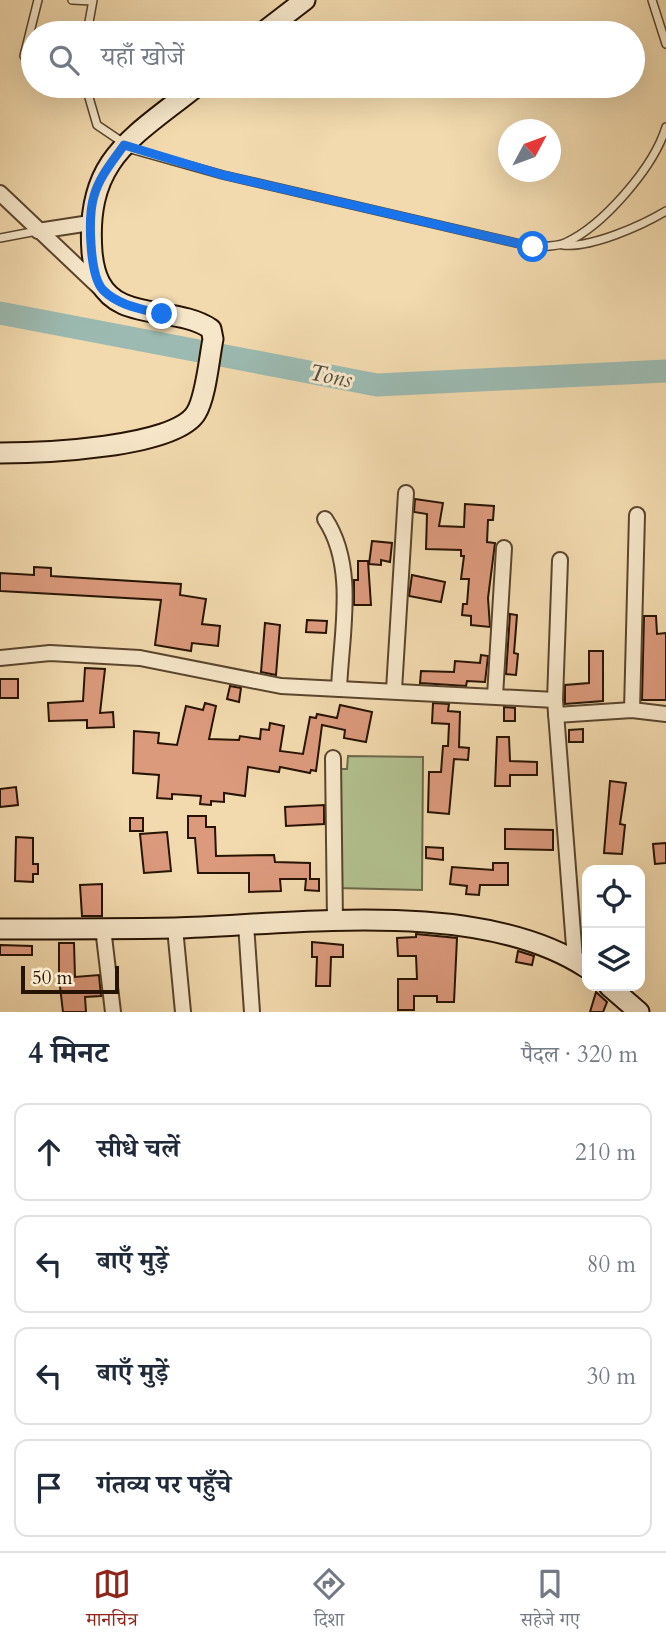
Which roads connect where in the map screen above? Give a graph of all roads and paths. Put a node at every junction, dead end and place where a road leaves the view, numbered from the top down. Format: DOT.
graph roads {
  1 [pos="38,0"];
  2 [pos="72,0"];
  3 [pos="305,0"];
  4 [pos="652,0"];
  5 [pos="92,1"];
  6 [pos="33,21"];
  7 [pos="89,21"];
  8 [pos="278,21"];
  9 [pos="666,44"];
  10 [pos="89,98"];
  11 [pos="182,98"];
  12 [pos="666,127"];
  13 [pos="124,145"];
  14 [pos="0,193"];
  15 [pos="666,211"];
  16 [pos="90,223"];
  17 [pos="38,231"];
  18 [pos="0,238"];
  19 [pos="562,245"];
  20 [pos="101,289"];
  21 [pos="0,453"];
  22 [pos="406,493"];
  23 [pos="637,515"];
  24 [pos="325,519"];
  25 [pos="505,548"];
  26 [pos="560,560"];
  27 [pos="0,658"];
  28 [pos="339,689"];
  29 [pos="394,690"];
  30 [pos="495,696"];
  31 [pos="555,700"];
  32 [pos="632,710"];
  33 [pos="666,714"];
  34 [pos="556,715"];
  35 [pos="333,758"];
  36 [pos="335,921"];
  37 [pos="246,924"];
  38 [pos="103,928"];
  39 [pos="175,928"];
  40 [pos="0,929"];
  41 [pos="581,964"];
  42 [pos="615,991"];
  43 [pos="113,1012"];
  44 [pos="183,1012"];
  45 [pos="252,1012"];
  46 [pos="639,1012"];
  1 -- 6 [label="lane"];
  2 -- 5 [label="lane"];
  3 -- 8 [label="street"];
  4 -- 9 [label="lane"];
  5 -- 7 [label="lane"];
  10 -- 13 [label="lane"];
  11 -- 13 [label="street"];
  12 -- 19 [label="lane"];
  13 -- 16 [label="street"];
  13 -- 19 [label="lane"];
  14 -- 17 [label="street"];
  15 -- 19 [label="lane"];
  16 -- 17 [label="street"];
  16 -- 20 [label="street"];
  17 -- 18 [label="lane"];
  17 -- 20 [label="street"];
  20 -- 21 [label="street"];
  22 -- 29 [label="street"];
  23 -- 32 [label="street"];
  24 -- 28 [label="street"];
  25 -- 30 [label="street"];
  26 -- 31 [label="street"];
  27 -- 28 [label="street"];
  28 -- 29 [label="street"];
  29 -- 30 [label="street"];
  30 -- 31 [label="street"];
  31 -- 34 [label="street"];
  32 -- 33 [label="street"];
  32 -- 34 [label="street"];
  34 -- 41 [label="street"];
  35 -- 36 [label="street"];
  36 -- 37 [label="street"];
  36 -- 41 [label="street"];
  37 -- 39 [label="street"];
  37 -- 45 [label="street"];
  38 -- 39 [label="street"];
  38 -- 40 [label="street"];
  38 -- 43 [label="street"];
  39 -- 44 [label="street"];
  42 -- 46 [label="street"];
}
